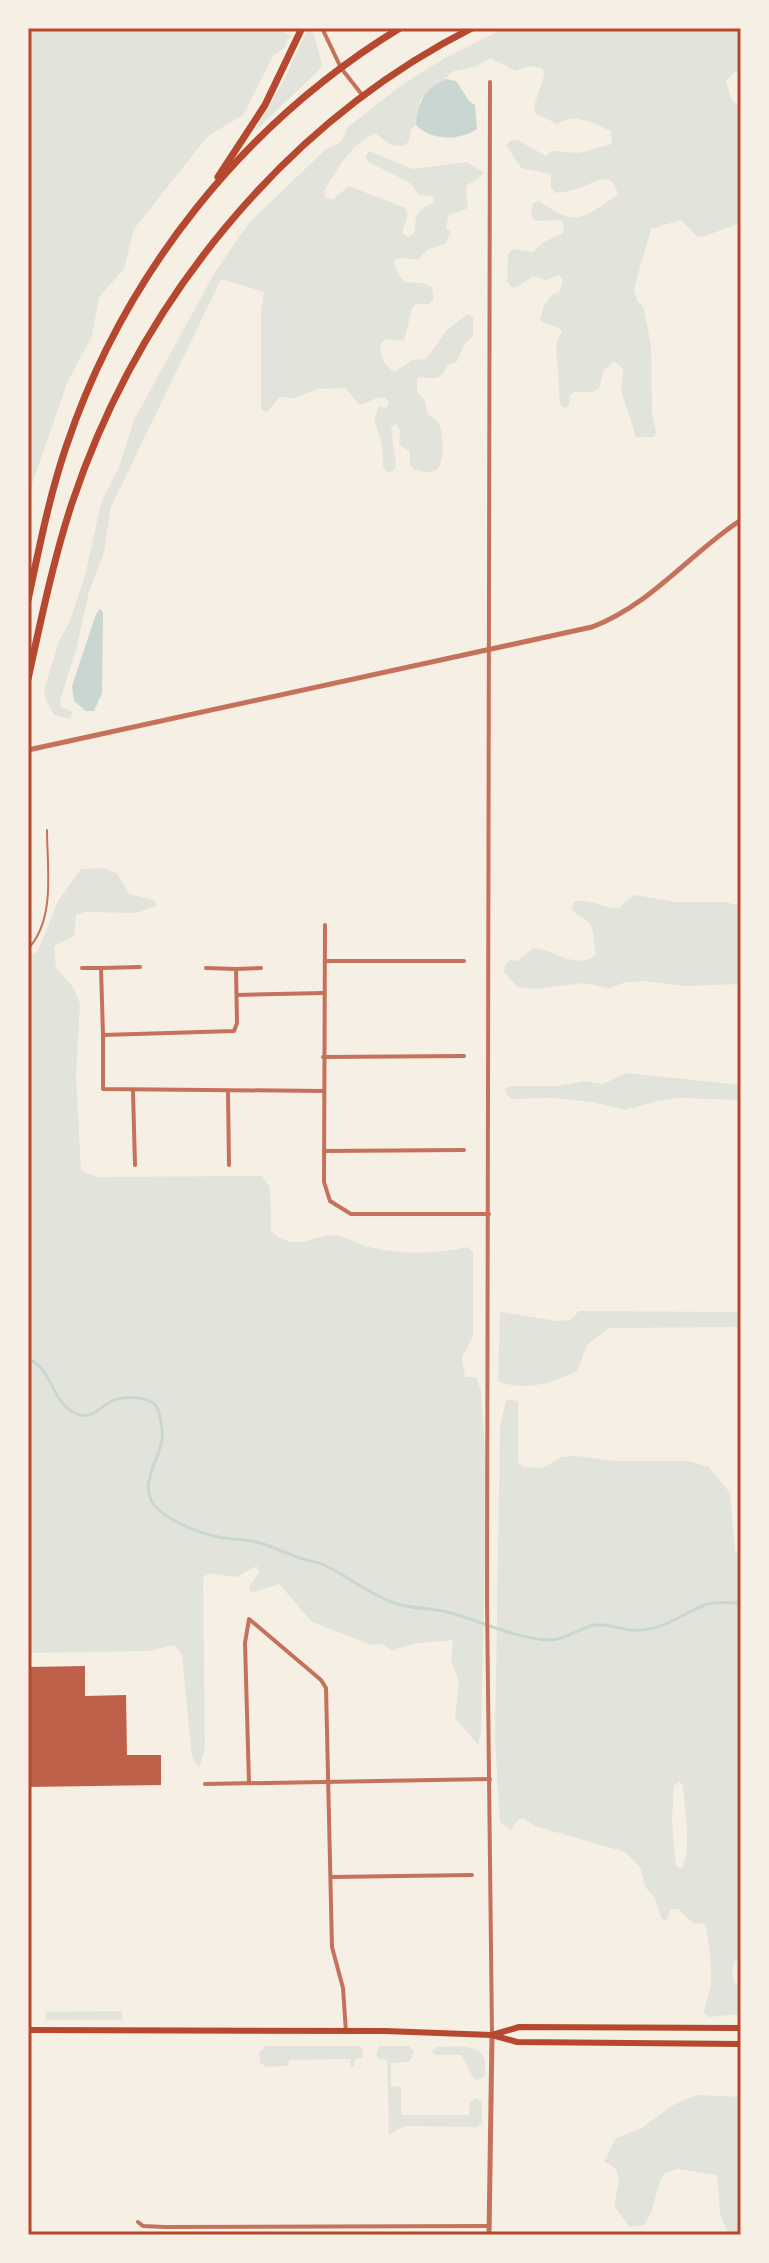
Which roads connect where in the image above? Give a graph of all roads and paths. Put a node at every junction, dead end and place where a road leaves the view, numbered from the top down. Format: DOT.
graph roads {
  1 [pos="302,28"];
  2 [pos="322,28"];
  3 [pos="400,28"];
  4 [pos="472,28"];
  5 [pos="341,68"];
  6 [pos="490,82"];
  7 [pos="363,96"];
  8 [pos="208,192"];
  9 [pos="741,520"];
  10 [pos="28,600"];
  11 [pos="489,650"];
  12 [pos="28,679"];
  13 [pos="28,750"];
  14 [pos="47,830"];
  15 [pos="325,925"];
  16 [pos="28,949"];
  17 [pos="325,961"];
  18 [pos="464,961"];
  19 [pos="140,967"];
  20 [pos="82,968"];
  21 [pos="101,968"];
  22 [pos="206,968"];
  23 [pos="261,968"];
  24 [pos="236,969"];
  25 [pos="323,993"];
  26 [pos="237,995"];
  27 [pos="103,1035"];
  28 [pos="464,1056"];
  29 [pos="323,1057"];
  30 [pos="133,1091"];
  31 [pos="228,1091"];
  32 [pos="324,1091"];
  33 [pos="464,1150"];
  34 [pos="324,1151"];
  35 [pos="135,1165"];
  36 [pos="229,1165"];
  37 [pos="489,1214"];
  38 [pos="490,1779"];
  39 [pos="329,1782"];
  40 [pos="249,1783"];
  41 [pos="205,1784"];
  42 [pos="472,1875"];
  43 [pos="331,1877"];
  44 [pos="741,2028"];
  45 [pos="28,2030"];
  46 [pos="346,2032"];
  47 [pos="492,2035"];
  48 [pos="741,2044"];
  49 [pos="138,2222"];
  50 [pos="489,2226"];
  51 [pos="489,2235"];
  1 -- 8 [label="main road"];
  2 -- 5 [label="street"];
  3 -- 5 [label="main road"];
  4 -- 7 [label="main road"];
  5 -- 7 [label="street"];
  5 -- 8 [label="main road"];
  6 -- 11 [label="street"];
  7 -- 12 [label="main road"];
  8 -- 10 [label="main road"];
  9 -- 11 [label="street"];
  11 -- 13 [label="street"];
  11 -- 37 [label="street"];
  14 -- 16 [label="lane"];
  15 -- 17 [label="street"];
  17 -- 18 [label="street"];
  17 -- 25 [label="street"];
  19 -- 21 [label="street"];
  20 -- 21 [label="street"];
  21 -- 27 [label="street"];
  22 -- 24 [label="street"];
  23 -- 24 [label="street"];
  24 -- 26 [label="street"];
  25 -- 26 [label="street"];
  25 -- 29 [label="street"];
  26 -- 27 [label="street"];
  27 -- 30 [label="street"];
  28 -- 29 [label="street"];
  29 -- 32 [label="street"];
  30 -- 31 [label="street"];
  30 -- 35 [label="street"];
  31 -- 32 [label="street"];
  31 -- 36 [label="street"];
  32 -- 34 [label="street"];
  33 -- 34 [label="street"];
  34 -- 37 [label="street"];
  37 -- 38 [label="street"];
  38 -- 39 [label="street"];
  38 -- 47 [label="street"];
  39 -- 40 [label="street"];
  39 -- 40 [label="street"];
  39 -- 43 [label="street"];
  40 -- 41 [label="street"];
  42 -- 43 [label="street"];
  43 -- 46 [label="street"];
  44 -- 47 [label="main road"];
  45 -- 46 [label="main road"];
  46 -- 47 [label="main road"];
  47 -- 48 [label="main road"];
  47 -- 50 [label="street"];
  49 -- 50 [label="street"];
  50 -- 51 [label="street"];
}
